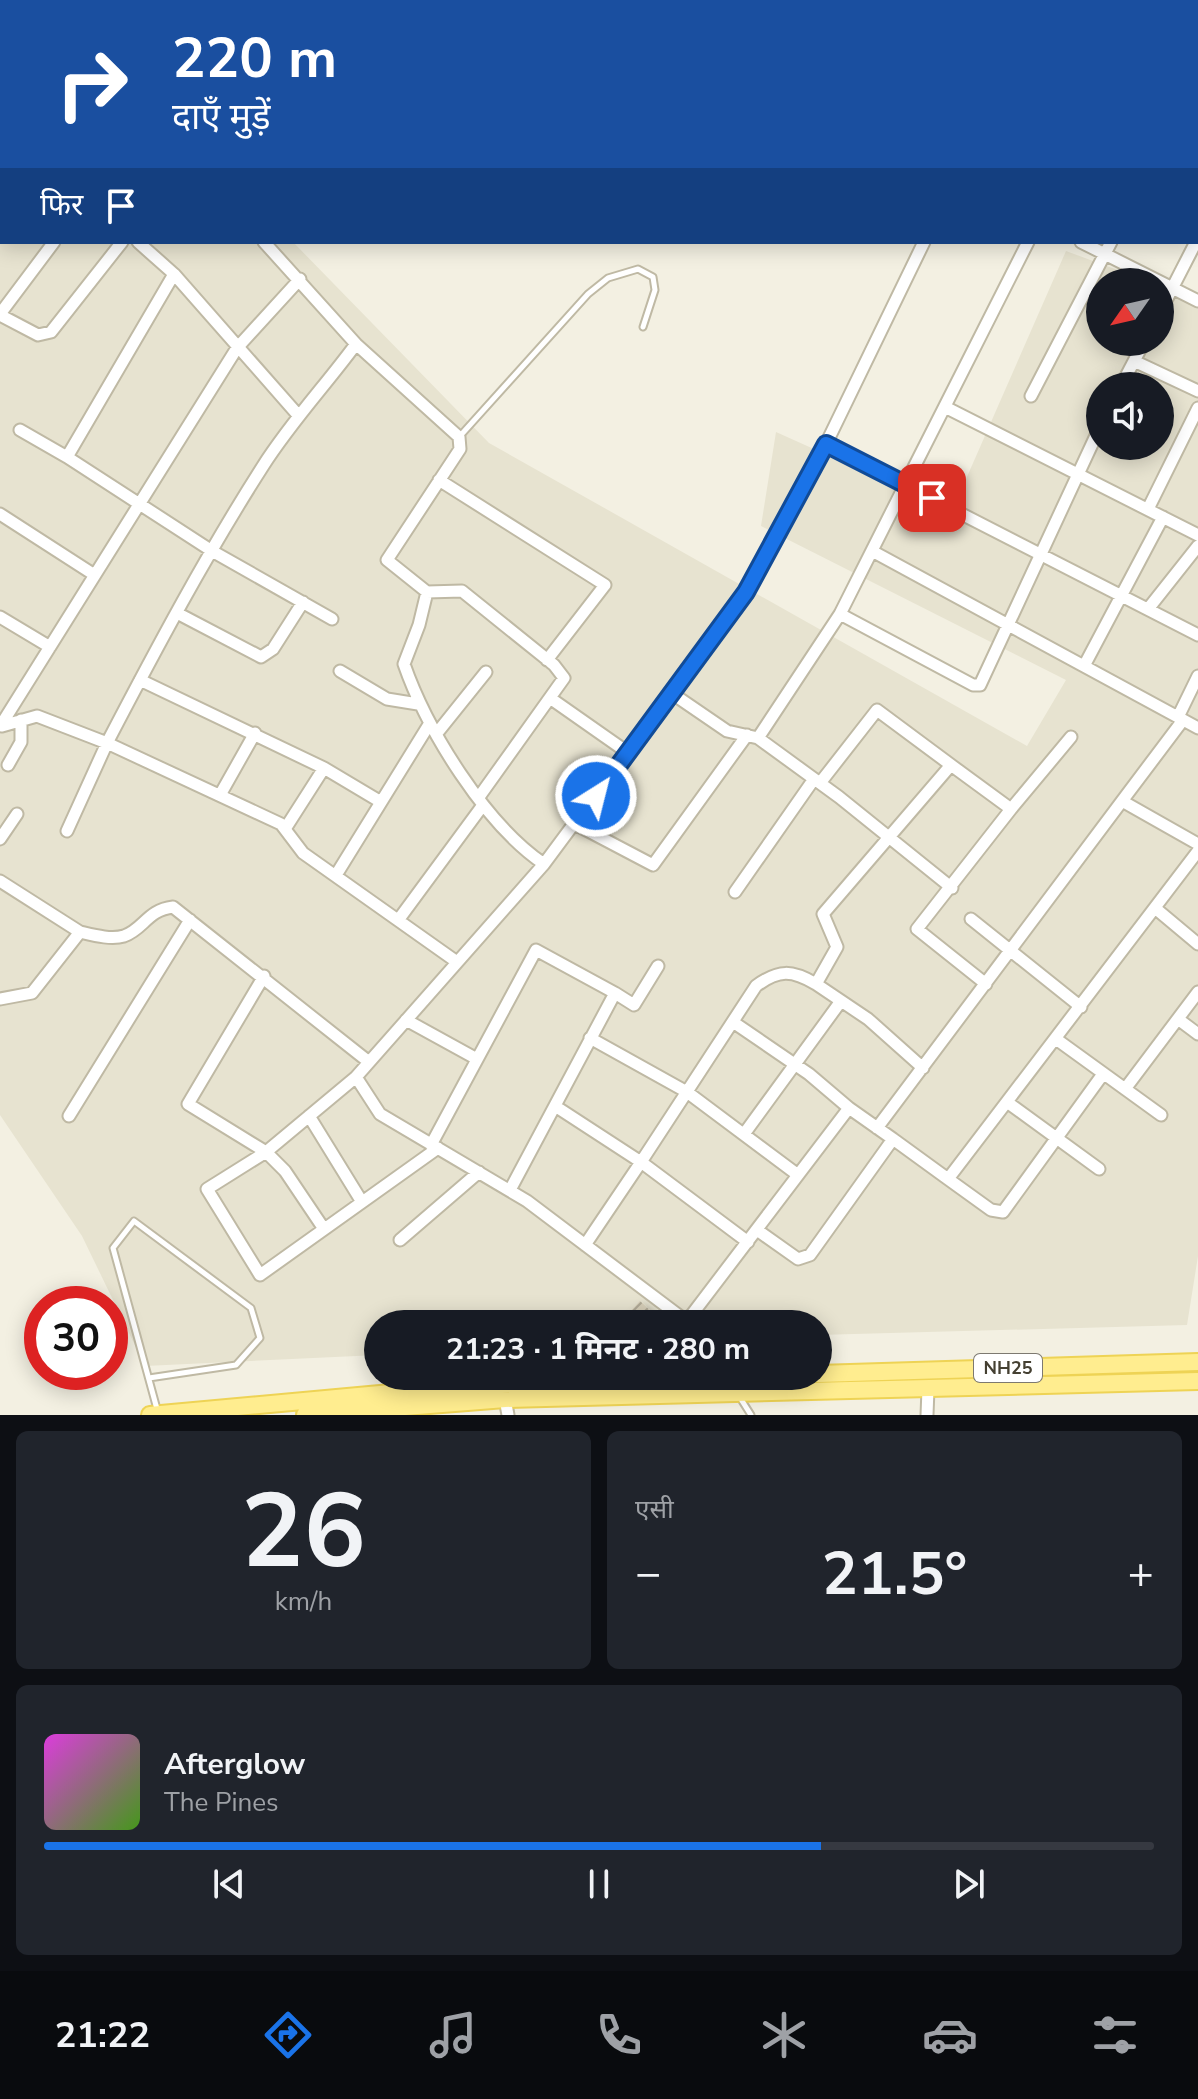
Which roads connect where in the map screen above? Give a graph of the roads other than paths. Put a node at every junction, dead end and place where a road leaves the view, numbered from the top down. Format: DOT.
graph roads {
  1 [pos="53,244"];
  2 [pos="120,244"];
  3 [pos="140,244"];
  4 [pos="266,244"];
  5 [pos="923,244"];
  6 [pos="1027,244"];
  7 [pos="1085,244"];
  8 [pos="1110,244"];
  9 [pos="1195,244"];
  10 [pos="1105,254"];
  11 [pos="1133,268"];
  12 [pos="174,274"];
  13 [pos="300,279"];
  14 [pos="1174,286"];
  15 [pos="1174,289"];
  16 [pos="1198,301"];
  17 [pos="0,315"];
  18 [pos="643,327"];
  19 [pos="356,344"];
  20 [pos="237,348"];
  21 [pos="1137,356"];
  22 [pos="1134,361"];
  23 [pos="1128,372"];
  24 [pos="1198,391"];
  25 [pos="1031,396"];
  26 [pos="945,407"];
  27 [pos="1198,408"];
  28 [pos="298,415"];
  29 [pos="20,430"];
  30 [pos="459,437"];
  31 [pos="826,444"];
  32 [pos="1086,454"];
  33 [pos="67,457"];
  34 [pos="1076,473"];
  35 [pos="439,480"];
  36 [pos="905,485"];
  37 [pos="139,501"];
  38 [pos="1148,509"];
  39 [pos="0,514"];
  40 [pos="1163,517"];
  41 [pos="1198,535"];
  42 [pos="1198,546"];
  43 [pos="212,551"];
  44 [pos="872,551"];
  45 [pos="1039,553"];
  46 [pos="93,574"];
  47 [pos="427,592"];
  48 [pos="1122,596"];
  49 [pos="303,602"];
  50 [pos="1148,609"];
  51 [pos="177,613"];
  52 [pos="840,614"];
  53 [pos="0,617"];
  54 [pos="332,619"];
  55 [pos="1007,624"];
  56 [pos="1198,635"];
  57 [pos="50,647"];
  58 [pos="547,660"];
  59 [pos="1084,666"];
  60 [pos="340,671"];
  61 [pos="486,672"];
  62 [pos="1198,676"];
  63 [pos="140,680"];
  64 [pos="670,692"];
  65 [pos="550,698"];
  66 [pos="418,704"];
  67 [pos="1181,718"];
  68 [pos="21,720"];
  69 [pos="1,725"];
  70 [pos="433,728"];
  71 [pos="1198,728"];
  72 [pos="255,733"];
  73 [pos="752,736"];
  74 [pos="1071,737"];
  75 [pos="107,743"];
  76 [pos="627,752"];
  77 [pos="8,765"];
  78 [pos="951,765"];
  79 [pos="324,768"];
  80 [pos="817,781"];
  81 [pos="220,795"];
  82 [pos="481,801"];
  83 [pos="1122,801"];
  84 [pos="381,802"];
  85 [pos="1011,809"];
  86 [pos="17,814"];
  87 [pos="575,824"];
  88 [pos="285,829"];
  89 [pos="67,831"];
  90 [pos="887,836"];
  91 [pos="0,839"];
  92 [pos="1198,844"];
  93 [pos="1198,851"];
  94 [pos="544,864"];
  95 [pos="336,875"];
  96 [pos="0,881"];
  97 [pos="952,888"];
  98 [pos="735,892"];
  99 [pos="1155,908"];
  100 [pos="399,919"];
  101 [pos="971,919"];
  102 [pos="190,920"];
  103 [pos="80,932"];
  104 [pos="1198,944"];
  105 [pos="1011,951"];
  106 [pos="457,962"];
  107 [pos="658,966"];
  108 [pos="264,976"];
  109 [pos="816,984"];
  110 [pos="986,984"];
  111 [pos="1198,992"];
  112 [pos="615,993"];
  113 [pos="0,999"];
  114 [pos="841,1001"];
  115 [pos="1081,1007"];
  116 [pos="1178,1019"];
  117 [pos="406,1020"];
  118 [pos="733,1022"];
  119 [pos="1198,1034"];
  120 [pos="590,1038"];
  121 [pos="1056,1039"];
  122 [pos="477,1059"];
  123 [pos="369,1062"];
  124 [pos="795,1064"];
  125 [pos="923,1068"];
  126 [pos="1103,1074"];
  127 [pos="356,1077"];
  128 [pos="1125,1089"];
  129 [pos="687,1092"];
  130 [pos="1007,1102"];
  131 [pos="555,1106"];
  132 [pos="849,1108"];
  133 [pos="1161,1115"];
  134 [pos="69,1116"];
  135 [pos="309,1116"];
  136 [pos="877,1128"];
  137 [pos="744,1134"];
  138 [pos="1057,1138"];
  139 [pos="893,1139"];
  140 [pos="435,1146"];
  141 [pos="266,1152"];
  142 [pos="641,1162"];
  143 [pos="1099,1169"];
  144 [pos="479,1172"];
  145 [pos="798,1175"];
  146 [pos="948,1179"];
  147 [pos="510,1190"];
  148 [pos="362,1202"];
  149 [pos="324,1229"];
  150 [pos="757,1230"];
  151 [pos="400,1240"];
  152 [pos="748,1242"];
  153 [pos="585,1245"];
  154 [pos="672,1310"];
  155 [pos="697,1310"];
  156 [pos="1198,1362"];
  157 [pos="832,1374"];
  158 [pos="149,1378"];
  159 [pos="1198,1381"];
  160 [pos="928,1389"];
  161 [pos="407,1390"];
  162 [pos="735,1390"];
  163 [pos="737,1394"];
  164 [pos="506,1407"];
  165 [pos="159,1414"];
  166 [pos="150,1415"];
  167 [pos="305,1415"];
  168 [pos="751,1415"];
  169 [pos="927,1415"];
  1 -- 17 [label="street"];
  2 -- 17 [label="street"];
  3 -- 12 [label="street"];
  4 -- 13 [label="street"];
  5 -- 31 [label="street"];
  6 -- 26 [label="street"];
  7 -- 10 [label="street"];
  8 -- 10 [label="street"];
  9 -- 14 [label="street"];
  10 -- 11 [label="street"];
  10 -- 25 [label="street"];
  12 -- 20 [label="street"];
  12 -- 33 [label="street"];
  13 -- 19 [label="street"];
  13 -- 20 [label="street"];
  15 -- 16 [label="street"];
  18 -- 30 [label="lane"];
  19 -- 28 [label="street"];
  19 -- 30 [label="street"];
  20 -- 28 [label="street"];
  20 -- 37 [label="street"];
  21 -- 22 [label="street"];
  22 -- 23 [label="street"];
  22 -- 24 [label="street"];
  26 -- 34 [label="street"];
  26 -- 36 [label="street"];
  27 -- 38 [label="street"];
  28 -- 43 [label="street"];
  29 -- 33 [label="street"];
  30 -- 35 [label="street"];
  31 -- 36 [label="street"];
  31 -- 64 [label="street"];
  32 -- 34 [label="street"];
  33 -- 37 [label="street"];
  34 -- 38 [label="street"];
  34 -- 45 [label="street"];
  35 -- 47 [label="street"];
  35 -- 58 [label="street"];
  36 -- 44 [label="street"];
  36 -- 45 [label="street"];
  37 -- 43 [label="street"];
  37 -- 46 [label="street"];
  38 -- 40 [label="street"];
  39 -- 46 [label="street"];
  40 -- 41 [label="street"];
  40 -- 48 [label="street"];
  42 -- 50 [label="street"];
  43 -- 49 [label="street"];
  43 -- 51 [label="street"];
  44 -- 52 [label="street"];
  44 -- 55 [label="street"];
  45 -- 48 [label="street"];
  45 -- 55 [label="street"];
  46 -- 57 [label="street"];
  47 -- 58 [label="street"];
  47 -- 66 [label="street"];
  48 -- 50 [label="street"];
  48 -- 59 [label="street"];
  49 -- 51 [label="street"];
  49 -- 54 [label="street"];
  50 -- 56 [label="street"];
  51 -- 63 [label="street"];
  52 -- 55 [label="street"];
  52 -- 73 [label="street"];
  53 -- 57 [label="street"];
  55 -- 59 [label="street"];
  57 -- 69 [label="street"];
  58 -- 65 [label="street"];
  59 -- 67 [label="street"];
  60 -- 66 [label="street"];
  61 -- 70 [label="street"];
  62 -- 67 [label="street"];
  63 -- 72 [label="street"];
  63 -- 75 [label="street"];
  64 -- 73 [label="street"];
  64 -- 76 [label="street"];
  65 -- 76 [label="street"];
  65 -- 82 [label="street"];
  66 -- 70 [label="street"];
  67 -- 71 [label="street"];
  67 -- 83 [label="street"];
  68 -- 69 [label="street"];
  68 -- 75 [label="street"];
  68 -- 77 [label="street"];
  70 -- 82 [label="street"];
  70 -- 84 [label="street"];
  72 -- 79 [label="street"];
  72 -- 81 [label="street"];
  73 -- 80 [label="street"];
  73 -- 87 [label="street"];
  74 -- 85 [label="street"];
  75 -- 81 [label="street"];
  75 -- 89 [label="street"];
  76 -- 87 [label="street"];
  78 -- 80 [label="street"];
  78 -- 85 [label="street"];
  78 -- 90 [label="street"];
  79 -- 84 [label="street"];
  79 -- 88 [label="street"];
  80 -- 90 [label="street"];
  80 -- 98 [label="street"];
  81 -- 88 [label="street"];
  82 -- 94 [label="street"];
  82 -- 100 [label="street"];
  83 -- 92 [label="street"];
  83 -- 105 [label="street"];
  84 -- 95 [label="street"];
  85 -- 97 [label="street"];
  86 -- 91 [label="street"];
  87 -- 94 [label="street"];
  88 -- 95 [label="street"];
  90 -- 97 [label="street"];
  90 -- 109 [label="street"];
  93 -- 99 [label="street"];
  94 -- 106 [label="street"];
  95 -- 100 [label="street"];
  96 -- 103 [label="street"];
  97 -- 110 [label="street"];
  99 -- 104 [label="street"];
  99 -- 115 [label="street"];
  100 -- 106 [label="street"];
  101 -- 105 [label="street"];
  102 -- 103 [label="street"];
  102 -- 108 [label="street"];
  102 -- 134 [label="street"];
  103 -- 113 [label="street"];
  105 -- 110 [label="street"];
  105 -- 115 [label="street"];
  106 -- 117 [label="street"];
  107 -- 112 [label="street"];
  108 -- 123 [label="street"];
  108 -- 141 [label="street"];
  109 -- 114 [label="street"];
  109 -- 118 [label="street"];
  110 -- 125 [label="street"];
  111 -- 116 [label="street"];
  112 -- 120 [label="street"];
  112 -- 122 [label="street"];
  114 -- 124 [label="street"];
  114 -- 125 [label="street"];
  115 -- 121 [label="street"];
  116 -- 119 [label="street"];
  116 -- 128 [label="street"];
  117 -- 122 [label="street"];
  117 -- 123 [label="street"];
  118 -- 124 [label="street"];
  118 -- 129 [label="street"];
  120 -- 129 [label="street"];
  120 -- 131 [label="street"];
  121 -- 126 [label="street"];
  121 -- 130 [label="street"];
  122 -- 140 [label="street"];
  123 -- 127 [label="street"];
  124 -- 132 [label="street"];
  124 -- 137 [label="street"];
  125 -- 136 [label="street"];
  126 -- 128 [label="street"];
  126 -- 138 [label="street"];
  127 -- 135 [label="street"];
  127 -- 140 [label="street"];
  128 -- 133 [label="street"];
  129 -- 137 [label="street"];
  129 -- 142 [label="street"];
  130 -- 138 [label="street"];
  130 -- 146 [label="street"];
  131 -- 142 [label="street"];
  131 -- 147 [label="street"];
  132 -- 136 [label="street"];
  132 -- 145 [label="street"];
  135 -- 141 [label="street"];
  135 -- 148 [label="street"];
  136 -- 139 [label="street"];
  137 -- 145 [label="street"];
  138 -- 143 [label="street"];
  138 -- 146 [label="street"];
  139 -- 146 [label="street"];
  139 -- 150 [label="street"];
  140 -- 144 [label="street"];
  140 -- 148 [label="street"];
  141 -- 149 [label="street"];
  141 -- 149 [label="street"];
  142 -- 152 [label="street"];
  142 -- 153 [label="street"];
  144 -- 147 [label="street"];
  144 -- 151 [label="street"];
  145 -- 150 [label="street"];
  147 -- 153 [label="street"];
  148 -- 149 [label="street"];
  150 -- 152 [label="street"];
  152 -- 155 [label="street"];
  153 -- 154 [label="street"];
  156 -- 157 [label="main road, NH25"];
  158 -- 158 [label="lane"];
  158 -- 165 [label="lane"];
  159 -- 160 [label="main road, NH25"];
  160 -- 163 [label="main road, NH25"];
  160 -- 169 [label="street"];
  161 -- 165 [label="main road"];
  162 -- 163 [label="street"];
  163 -- 164 [label="main road, NH25"];
  163 -- 168 [label="lane"];
  164 -- 167 [label="main road, NH25"];
  165 -- 166 [label="main road"];
}
